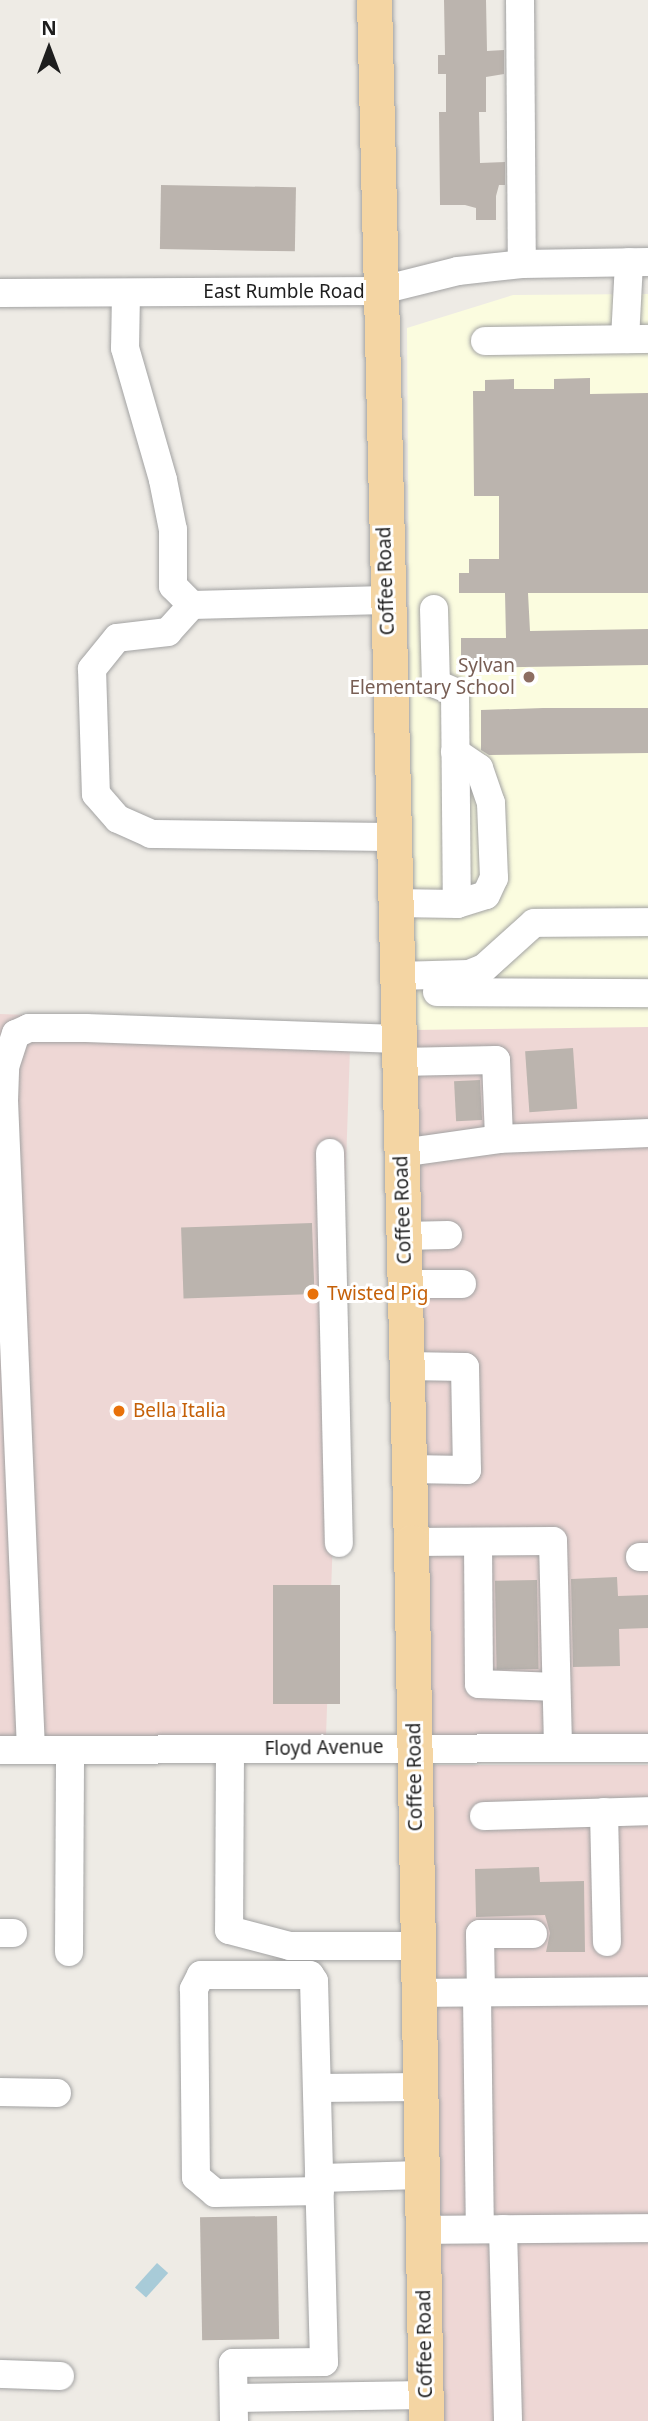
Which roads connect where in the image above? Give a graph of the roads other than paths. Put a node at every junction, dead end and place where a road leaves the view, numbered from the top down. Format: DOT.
graph roads {
  1 [pos="374,0"];
  2 [pos="520,0"];
  3 [pos="638,262"];
  4 [pos="522,264"];
  5 [pos="378,292"];
  6 [pos="0,293"];
  7 [pos="126,293"];
  8 [pos="637,339"];
  9 [pos="485,341"];
  10 [pos="386,600"];
  11 [pos="192,605"];
  12 [pos="434,609"];
  13 [pos="455,752"];
  14 [pos="393,837"];
  15 [pos="394,903"];
  16 [pos="457,904"];
  17 [pos="648,922"];
  18 [pos="396,984"];
  19 [pos="648,993"];
  20 [pos="398,1051"];
  21 [pos="648,1133"];
  22 [pos="499,1139"];
  23 [pos="330,1153"];
  24 [pos="401,1153"];
  25 [pos="448,1235"];
  26 [pos="403,1237"];
  27 [pos="404,1284"];
  28 [pos="462,1284"];
  29 [pos="406,1366"];
  30 [pos="409,1469"];
  31 [pos="411,1542"];
  32 [pos="478,1542"];
  33 [pos="339,1543"];
  34 [pos="556,1687"];
  35 [pos="414,1746"];
  36 [pos="558,1748"];
  37 [pos="648,1748"];
  38 [pos="31,1749"];
  39 [pos="0,1750"];
  40 [pos="70,1750"];
  41 [pos="230,1750"];
  42 [pos="648,1811"];
  43 [pos="604,1812"];
  44 [pos="484,1816"];
  45 [pos="533,1934"];
  46 [pos="607,1942"];
  47 [pos="419,1945"];
  48 [pos="69,1952"];
  49 [pos="648,1991"];
  50 [pos="420,1993"];
  51 [pos="479,1993"];
  52 [pos="421,2087"];
  53 [pos="317,2088"];
  54 [pos="0,2092"];
  55 [pos="57,2093"];
  56 [pos="422,2175"];
  57 [pos="319,2185"];
  58 [pos="648,2228"];
  59 [pos="491,2229"];
  60 [pos="424,2230"];
  61 [pos="0,2374"];
  62 [pos="60,2375"];
  63 [pos="426,2408"];
  64 [pos="234,2409"];
  65 [pos="508,2421"];
  1 -- 5 [label="main road, Coffee Road"];
  2 -- 4 [label="street"];
  3 -- 4 [label="street, East Rumble Road"];
  3 -- 8 [label="street"];
  4 -- 5 [label="street, East Rumble Road"];
  5 -- 7 [label="street, East Rumble Road"];
  5 -- 10 [label="main road, Coffee Road"];
  6 -- 7 [label="street, East Rumble Road"];
  7 -- 11 [label="street"];
  8 -- 9 [label="street"];
  10 -- 11 [label="street"];
  10 -- 14 [label="main road, Coffee Road"];
  11 -- 14 [label="street"];
  12 -- 13 [label="street"];
  13 -- 16 [label="street"];
  13 -- 16 [label="street"];
  14 -- 15 [label="main road, Coffee Road"];
  15 -- 16 [label="street"];
  15 -- 18 [label="main road, Coffee Road"];
  17 -- 18 [label="street"];
  18 -- 19 [label="street"];
  18 -- 20 [label="main road, Coffee Road"];
  20 -- 22 [label="street"];
  20 -- 24 [label="main road, Coffee Road"];
  20 -- 38 [label="street"];
  21 -- 22 [label="street"];
  22 -- 24 [label="street"];
  23 -- 33 [label="street"];
  24 -- 26 [label="main road, Coffee Road"];
  25 -- 26 [label="street"];
  26 -- 27 [label="main road, Coffee Road"];
  27 -- 28 [label="street"];
  27 -- 29 [label="main road, Coffee Road"];
  29 -- 30 [label="main road, Coffee Road"];
  29 -- 30 [label="street"];
  30 -- 31 [label="main road, Coffee Road"];
  31 -- 32 [label="street"];
  31 -- 35 [label="main road, Coffee Road"];
  32 -- 34 [label="street"];
  32 -- 34 [label="street"];
  34 -- 36 [label="street"];
  35 -- 36 [label="street, Floyd Avenue"];
  35 -- 41 [label="street, Floyd Avenue"];
  35 -- 47 [label="main road, Coffee Road"];
  36 -- 37 [label="street, Floyd Avenue"];
  38 -- 39 [label="street, Floyd Avenue"];
  38 -- 40 [label="street, Floyd Avenue"];
  40 -- 41 [label="street, Floyd Avenue"];
  40 -- 48 [label="street"];
  41 -- 47 [label="street"];
  42 -- 43 [label="street"];
  43 -- 44 [label="street"];
  43 -- 46 [label="street"];
  45 -- 51 [label="street"];
  47 -- 50 [label="main road, Coffee Road"];
  49 -- 51 [label="street"];
  50 -- 51 [label="street"];
  50 -- 52 [label="main road, Coffee Road"];
  51 -- 59 [label="street"];
  52 -- 53 [label="street"];
  52 -- 56 [label="main road, Coffee Road"];
  53 -- 57 [label="street"];
  53 -- 57 [label="street"];
  54 -- 55 [label="street"];
  56 -- 57 [label="street"];
  56 -- 60 [label="main road, Coffee Road"];
  57 -- 64 [label="street"];
  58 -- 59 [label="street"];
  59 -- 60 [label="street"];
  59 -- 65 [label="street"];
  60 -- 63 [label="main road, Coffee Road"];
  61 -- 62 [label="street"];
  63 -- 64 [label="street"];
}
